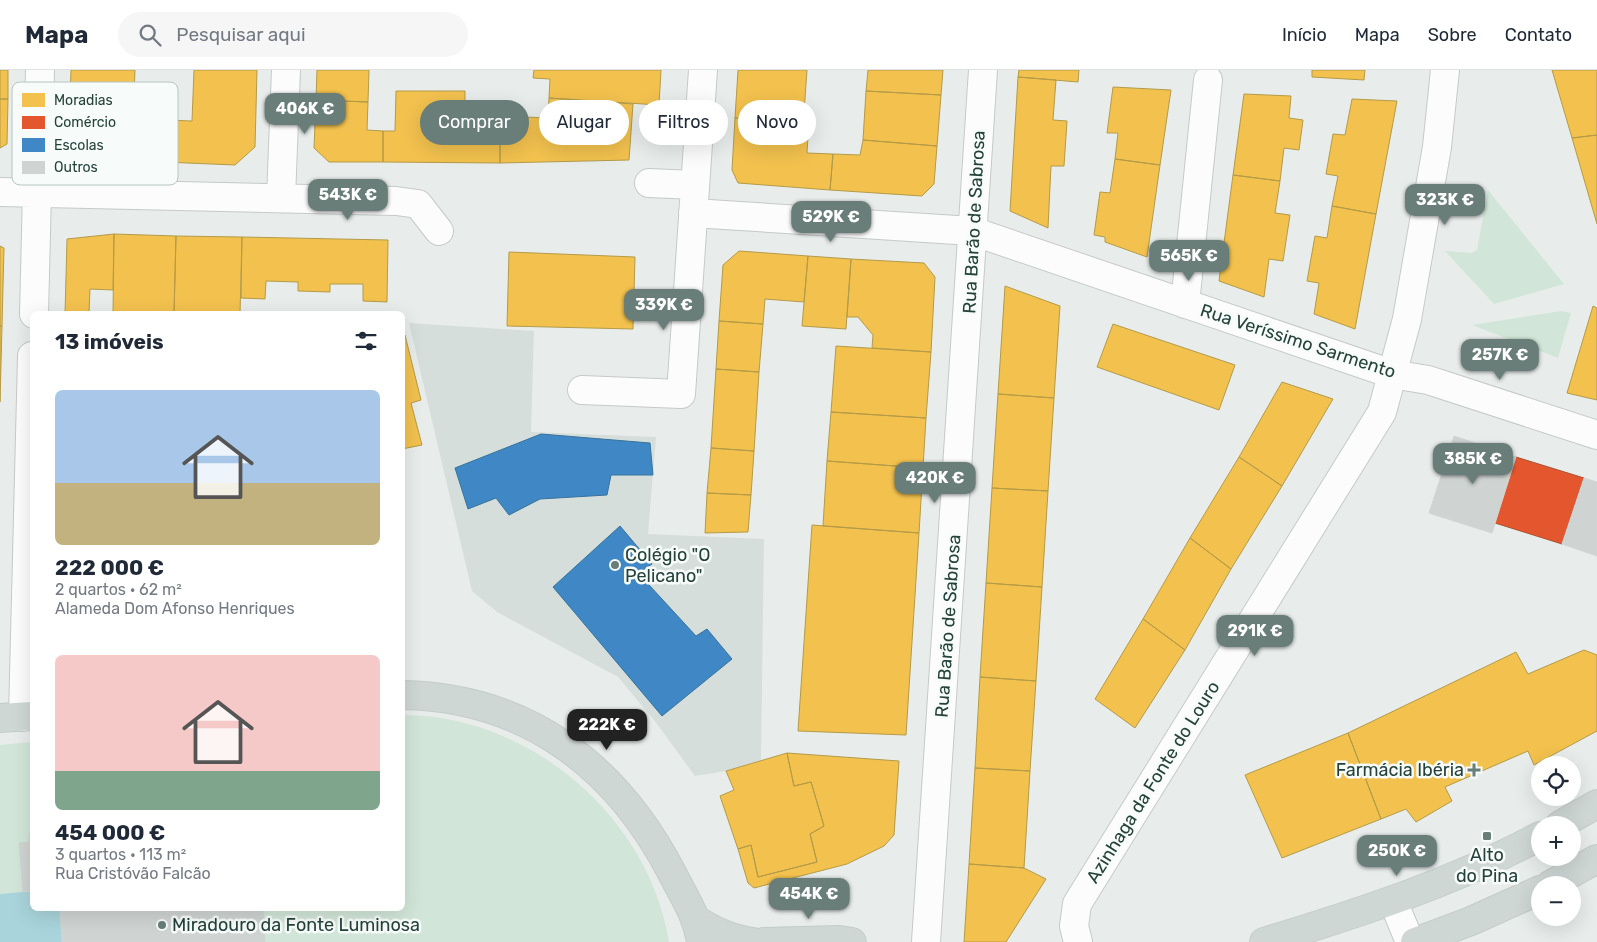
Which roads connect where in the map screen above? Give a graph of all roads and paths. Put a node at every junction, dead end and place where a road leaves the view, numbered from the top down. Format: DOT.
graph roads {
  1 [pos="286,70"];
  2 [pos="703,70"];
  3 [pos="983,70"];
  4 [pos="1445,70"];
  5 [pos="1208,80"];
  6 [pos="649,183"];
  7 [pos="37,185"];
  8 [pos="695,185"];
  9 [pos="0,192"];
  10 [pos="37,193"];
  11 [pos="281,198"];
  12 [pos="693,213"];
  13 [pos="439,231"];
  14 [pos="972,231"];
  15 [pos="1185,304"];
  16 [pos="34,311"];
  17 [pos="1392,374"];
  18 [pos="582,390"];
  19 [pos="30,412"];
  20 [pos="1597,435"];
  21 [pos="405,695"];
  22 [pos="19,717"];
  23 [pos="1597,804"];
  24 [pos="1576,816"];
  25 [pos="1531,841"];
  26 [pos="1597,859"];
  27 [pos="1566,876"];
  28 [pos="1531,894"];
  29 [pos="1393,901"];
  30 [pos="699,931"];
  31 [pos="753,942"];
  32 [pos="764,942"];
  33 [pos="852,942"];
  34 [pos="926,942"];
  35 [pos="1078,942"];
  36 [pos="1264,942"];
  37 [pos="1410,942"];
  38 [pos="1415,942"];
  1 -- 11 [label="street"];
  2 -- 8 [label="street"];
  3 -- 14 [label="street, Rua Barão de Sabrosa"];
  4 -- 17 [label="street, Azinhaga da Fonte do Louro"];
  5 -- 15 [label="street"];
  6 -- 8 [label="street"];
  7 -- 10 [label="street"];
  8 -- 12 [label="street"];
  9 -- 10 [label="street"];
  10 -- 11 [label="street"];
  10 -- 16 [label="street"];
  11 -- 13 [label="street"];
  12 -- 14 [label="street, Rua Veríssimo Sarmento"];
  12 -- 18 [label="street"];
  14 -- 15 [label="street, Rua Veríssimo Sarmento"];
  14 -- 34 [label="street, Rua Barão de Sabrosa"];
  15 -- 17 [label="street, Rua Veríssimo Sarmento"];
  17 -- 20 [label="street, Rua Veríssimo Sarmento"];
  17 -- 35 [label="street, Azinhaga da Fonte do Louro"];
  19 -- 22 [label="street"];
  21 -- 30 [label="main road"];
  23 -- 24 [label="main road"];
  25 -- 29 [label="main road"];
  26 -- 27 [label="main road"];
  28 -- 38 [label="main road"];
  29 -- 36 [label="main road"];
  29 -- 37 [label="street"];
  30 -- 31 [label="main road"];
  32 -- 33 [label="main road"];
}
